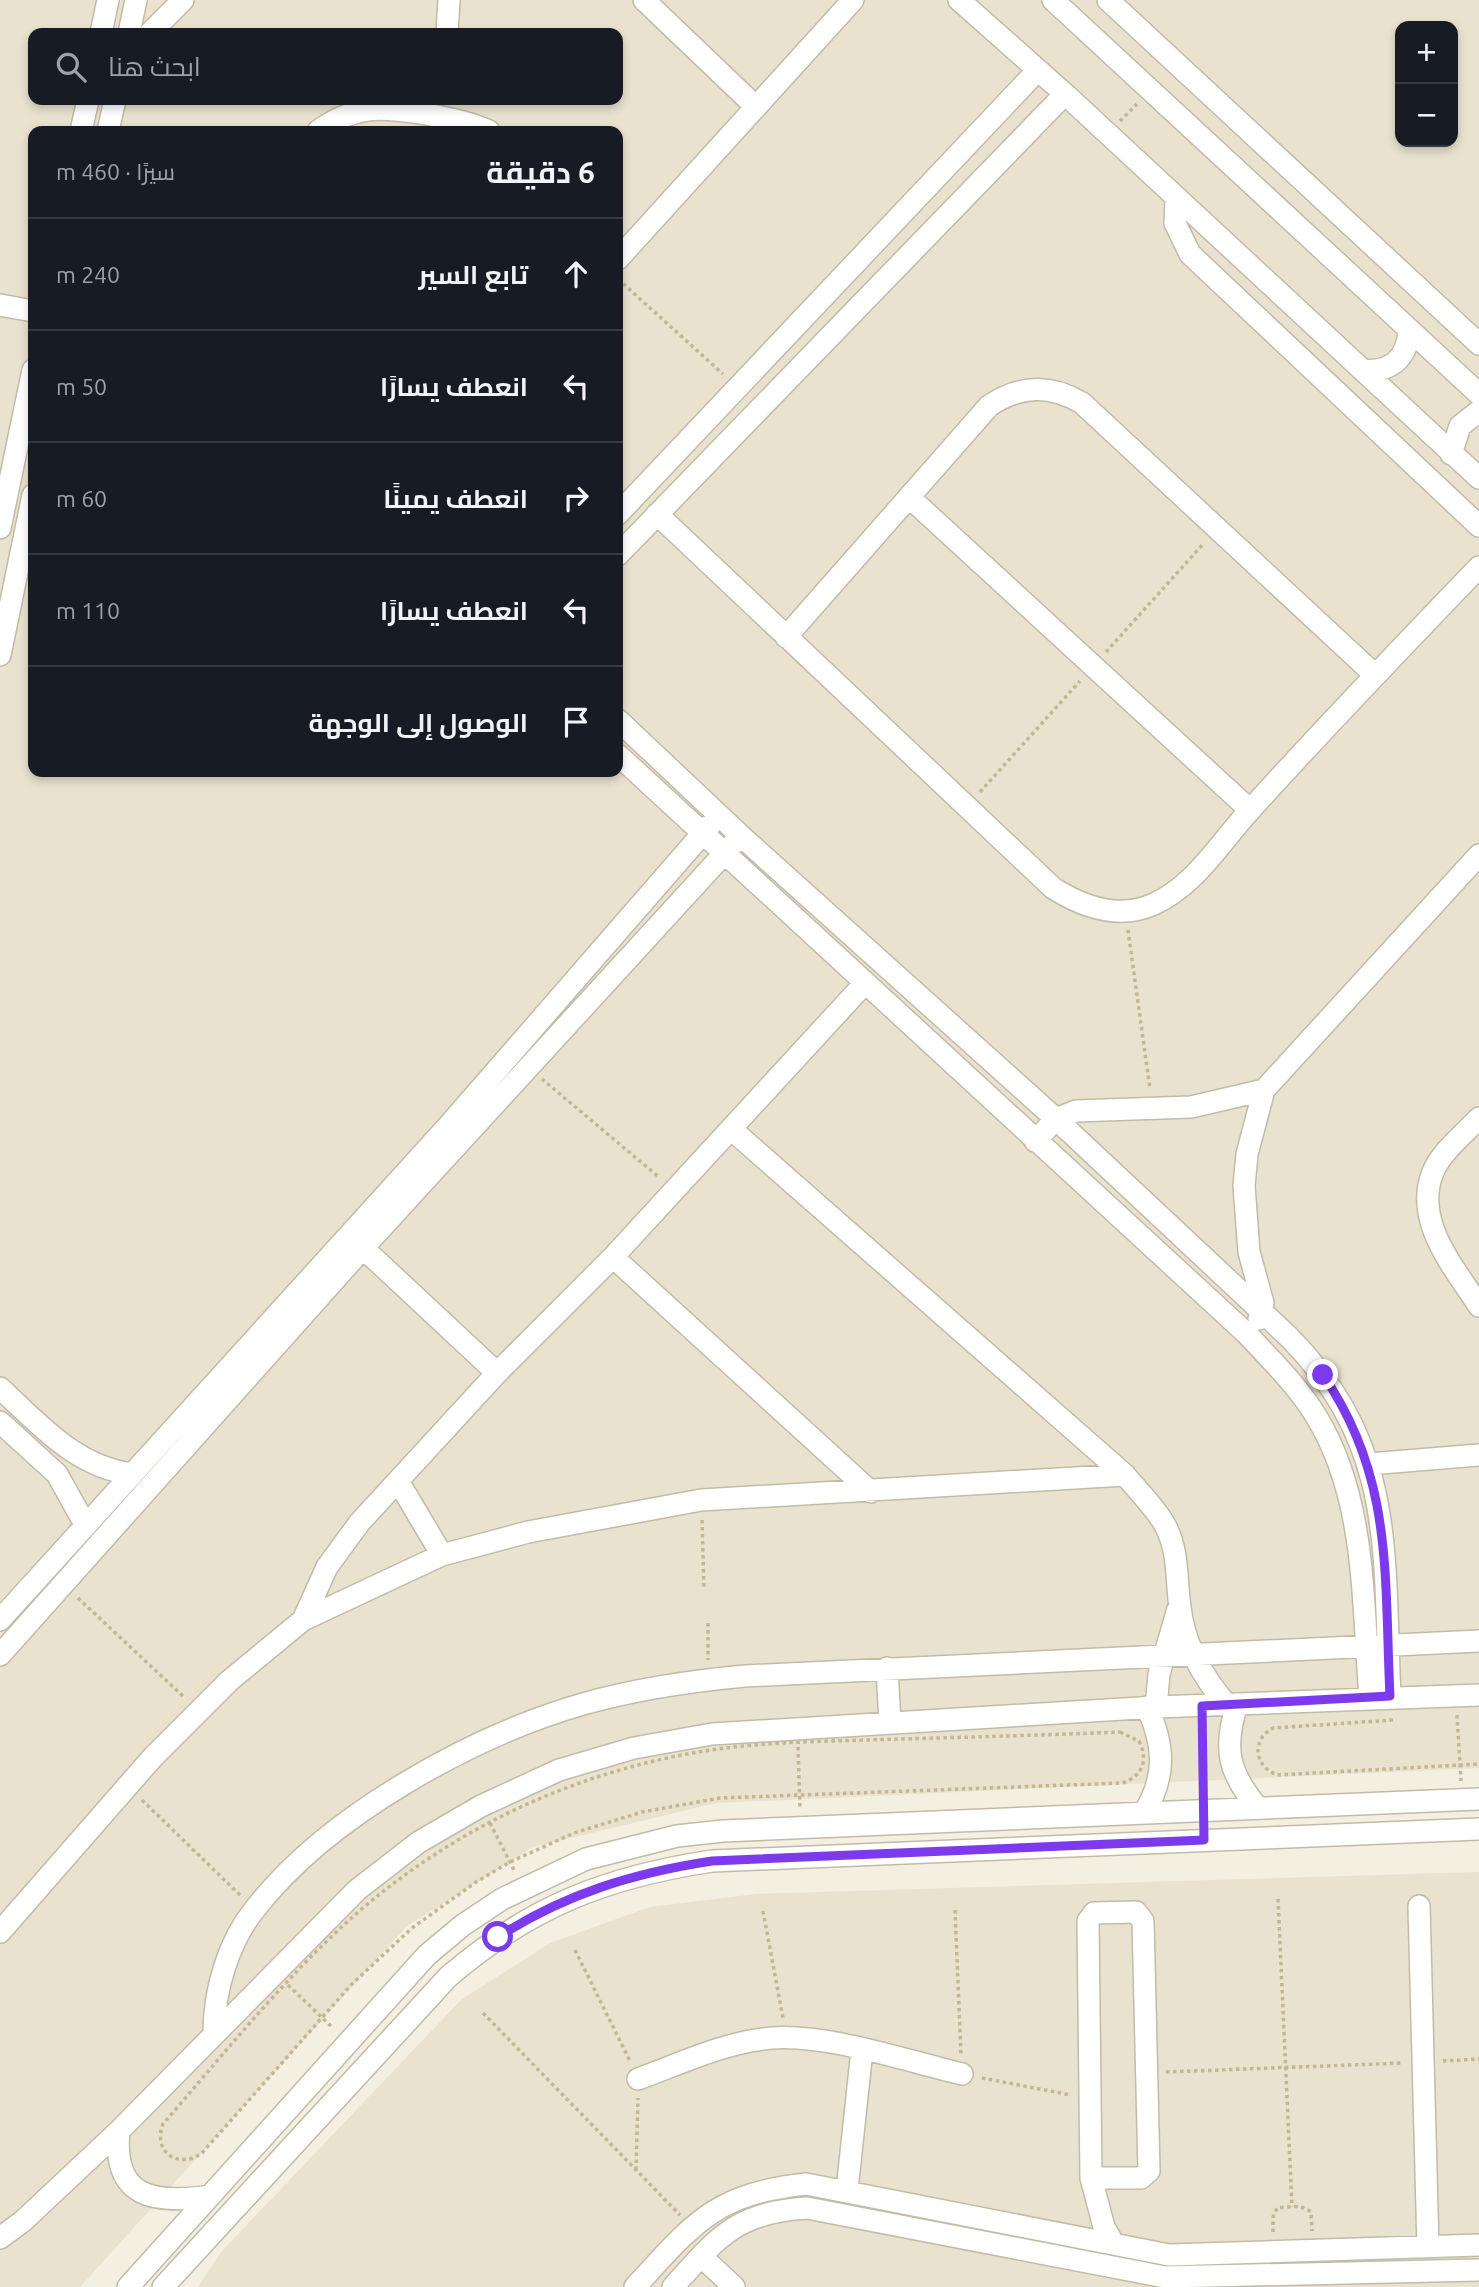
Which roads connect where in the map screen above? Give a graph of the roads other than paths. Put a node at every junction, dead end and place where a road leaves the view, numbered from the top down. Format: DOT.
graph roads {
  1 [pos="108,0"];
  2 [pos="136,0"];
  3 [pos="183,0"];
  4 [pos="449,0"];
  5 [pos="643,0"];
  6 [pos="853,0"];
  7 [pos="959,0"];
  8 [pos="1054,0"];
  9 [pos="1108,0"];
  10 [pos="102,28"];
  11 [pos="130,28"];
  12 [pos="155,28"];
  13 [pos="447,28"];
  14 [pos="1038,70"];
  15 [pos="1065,94"];
  16 [pos="87,105"];
  17 [pos="114,105"];
  18 [pos="756,107"];
  19 [pos="443,108"];
  20 [pos="82,126"];
  21 [pos="109,126"];
  22 [pos="326,126"];
  23 [pos="479,126"];
  24 [pos="962,150"];
  25 [pos="1290,170"];
  26 [pos="990,172"];
  27 [pos="1265,197"];
  28 [pos="1176,200"];
  29 [pos="623,246"];
  30 [pos="0,305"];
  31 [pos="28,310"];
  32 [pos="1409,331"];
  33 [pos="1479,344"];
  34 [pos="1362,370"];
  35 [pos="28,394"];
  36 [pos="1479,394"];
  37 [pos="1479,411"];
  38 [pos="1451,454"];
  39 [pos="1479,478"];
  40 [pos="909,497"];
  41 [pos="623,509"];
  42 [pos="657,514"];
  43 [pos="28,521"];
  44 [pos="1479,526"];
  45 [pos="0,528"];
  46 [pos="623,546"];
  47 [pos="1479,567"];
  48 [pos="786,636"];
  49 [pos="0,655"];
  50 [pos="1375,675"];
  51 [pos="623,725"];
  52 [pos="623,760"];
  53 [pos="1250,810"];
  54 [pos="719,816"];
  55 [pos="703,834"];
  56 [pos="741,836"];
  57 [pos="724,853"];
  58 [pos="1479,855"];
  59 [pos="865,983"];
  60 [pos="1264,1090"];
  61 [pos="1479,1118"];
  62 [pos="1056,1119"];
  63 [pos="732,1129"];
  64 [pos="1035,1141"];
  65 [pos="363,1248"];
  66 [pos="613,1257"];
  67 [pos="1479,1306"];
  68 [pos="1261,1312"];
  69 [pos="1247,1334"];
  70 [pos="498,1373"];
  71 [pos="0,1388"];
  72 [pos="0,1422"];
  73 [pos="47,1431"];
  74 [pos="30,1448"];
  75 [pos="1479,1455"];
  76 [pos="1369,1464"];
  77 [pos="132,1474"];
  78 [pos="1125,1475"];
  79 [pos="398,1481"];
  80 [pos="871,1492"];
  81 [pos="86,1525"];
  82 [pos="442,1555"];
  83 [pos="1179,1604"];
  84 [pos="0,1620"];
  85 [pos="303,1620"];
  86 [pos="1479,1641"];
  87 [pos="1387,1644"];
  88 [pos="1366,1645"];
  89 [pos="0,1655"];
  90 [pos="1193,1655"];
  91 [pos="1166,1657"];
  92 [pos="887,1668"];
  93 [pos="1479,1695"];
  94 [pos="1380,1696"];
  95 [pos="1231,1704"];
  96 [pos="1151,1707"];
  97 [pos="890,1723"];
  98 [pos="1471,1799"];
  99 [pos="1258,1808"];
  100 [pos="1144,1813"];
  101 [pos="1479,1829"];
  102 [pos="1419,1906"];
  103 [pos="0,1932"];
  104 [pos="214,2033"];
  105 [pos="862,2050"];
  106 [pos="962,2074"];
  107 [pos="638,2079"];
  108 [pos="119,2131"];
  109 [pos="1091,2178"];
  110 [pos="847,2190"];
  111 [pos="210,2196"];
  112 [pos="925,2208"];
  113 [pos="919,2231"];
  114 [pos="0,2238"];
  115 [pos="1113,2243"];
  116 [pos="1479,2245"];
  117 [pos="1428,2247"];
  118 [pos="701,2256"];
  119 [pos="1479,2270"];
  120 [pos="1371,2279"];
  121 [pos="1319,2280"];
  122 [pos="1163,2282"];
  123 [pos="128,2287"];
  124 [pos="163,2287"];
  125 [pos="635,2287"];
  126 [pos="673,2287"];
  127 [pos="734,2287"];
  1 -- 10 [label="street"];
  2 -- 11 [label="street"];
  3 -- 12 [label="street"];
  4 -- 13 [label="street"];
  5 -- 18 [label="street"];
  6 -- 18 [label="street"];
  7 -- 14 [label="street"];
  8 -- 27 [label="street"];
  9 -- 25 [label="street"];
  14 -- 15 [label="street"];
  14 -- 24 [label="street"];
  15 -- 26 [label="street"];
  15 -- 28 [label="street"];
  16 -- 20 [label="street"];
  17 -- 21 [label="street"];
  18 -- 29 [label="street"];
  19 -- 22 [label="street"];
  19 -- 23 [label="street"];
  24 -- 26 [label="street"];
  24 -- 41 [label="street"];
  25 -- 27 [label="street"];
  25 -- 33 [label="street"];
  26 -- 42 [label="street"];
  27 -- 32 [label="street"];
  28 -- 34 [label="street"];
  28 -- 44 [label="street"];
  30 -- 31 [label="street"];
  32 -- 34 [label="street"];
  32 -- 36 [label="street"];
  34 -- 38 [label="street"];
  35 -- 45 [label="street"];
  37 -- 38 [label="street"];
  38 -- 39 [label="street"];
  40 -- 48 [label="street"];
  40 -- 50 [label="street"];
  40 -- 53 [label="street"];
  42 -- 46 [label="street"];
  42 -- 48 [label="street"];
  43 -- 49 [label="street"];
  47 -- 50 [label="street"];
  48 -- 53 [label="street"];
  50 -- 53 [label="street"];
  51 -- 54 [label="street"];
  52 -- 55 [label="street"];
  54 -- 55 [label="street"];
  54 -- 56 [label="street"];
  55 -- 57 [label="street"];
  55 -- 77 [label="street"];
  56 -- 57 [label="street"];
  56 -- 62 [label="street"];
  57 -- 59 [label="street"];
  57 -- 65 [label="street"];
  58 -- 60 [label="street"];
  59 -- 63 [label="street"];
  59 -- 64 [label="street"];
  60 -- 62 [label="street"];
  60 -- 68 [label="street"];
  61 -- 67 [label="street"];
  62 -- 64 [label="street"];
  62 -- 68 [label="street"];
  63 -- 66 [label="street"];
  63 -- 78 [label="street"];
  64 -- 69 [label="street"];
  65 -- 70 [label="street"];
  65 -- 89 [label="street"];
  66 -- 70 [label="street"];
  66 -- 80 [label="street"];
  68 -- 69 [label="street"];
  68 -- 76 [label="street"];
  69 -- 88 [label="street"];
  70 -- 79 [label="street"];
  71 -- 73 [label="street"];
  72 -- 74 [label="street"];
  73 -- 74 [label="street"];
  73 -- 77 [label="street"];
  74 -- 81 [label="street"];
  75 -- 76 [label="street"];
  76 -- 87 [label="street"];
  77 -- 81 [label="street"];
  78 -- 80 [label="street"];
  78 -- 83 [label="street"];
  79 -- 82 [label="street"];
  79 -- 85 [label="street"];
  80 -- 82 [label="street"];
  81 -- 84 [label="street"];
  82 -- 85 [label="street"];
  83 -- 90 [label="street"];
  83 -- 91 [label="street"];
  85 -- 103 [label="street"];
  86 -- 87 [label="street"];
  87 -- 88 [label="street"];
  87 -- 94 [label="street"];
  88 -- 90 [label="street"];
  88 -- 94 [label="street"];
  90 -- 91 [label="street"];
  90 -- 95 [label="street"];
  91 -- 92 [label="street"];
  91 -- 96 [label="street"];
  92 -- 97 [label="street"];
  92 -- 104 [label="street"];
  93 -- 94 [label="street"];
  94 -- 95 [label="street"];
  95 -- 96 [label="street"];
  95 -- 99 [label="street"];
  96 -- 97 [label="street"];
  96 -- 100 [label="street"];
  97 -- 104 [label="street"];
  98 -- 99 [label="street"];
  99 -- 100 [label="street"];
  100 -- 111 [label="street"];
  101 -- 124 [label="street"];
  102 -- 117 [label="street"];
  104 -- 108 [label="street"];
  105 -- 106 [label="street"];
  105 -- 107 [label="street"];
  105 -- 110 [label="street"];
  108 -- 111 [label="street"];
  108 -- 114 [label="street"];
  109 -- 109 [label="street"];
  109 -- 115 [label="street"];
  110 -- 112 [label="street"];
  110 -- 125 [label="street"];
  111 -- 123 [label="street"];
  112 -- 113 [label="street"];
  112 -- 115 [label="street"];
  113 -- 118 [label="street"];
  113 -- 122 [label="street"];
  115 -- 117 [label="street"];
  116 -- 117 [label="street"];
  118 -- 126 [label="street"];
  118 -- 127 [label="street"];
  119 -- 120 [label="street"];
  120 -- 121 [label="street"];
  121 -- 122 [label="street"];
}
